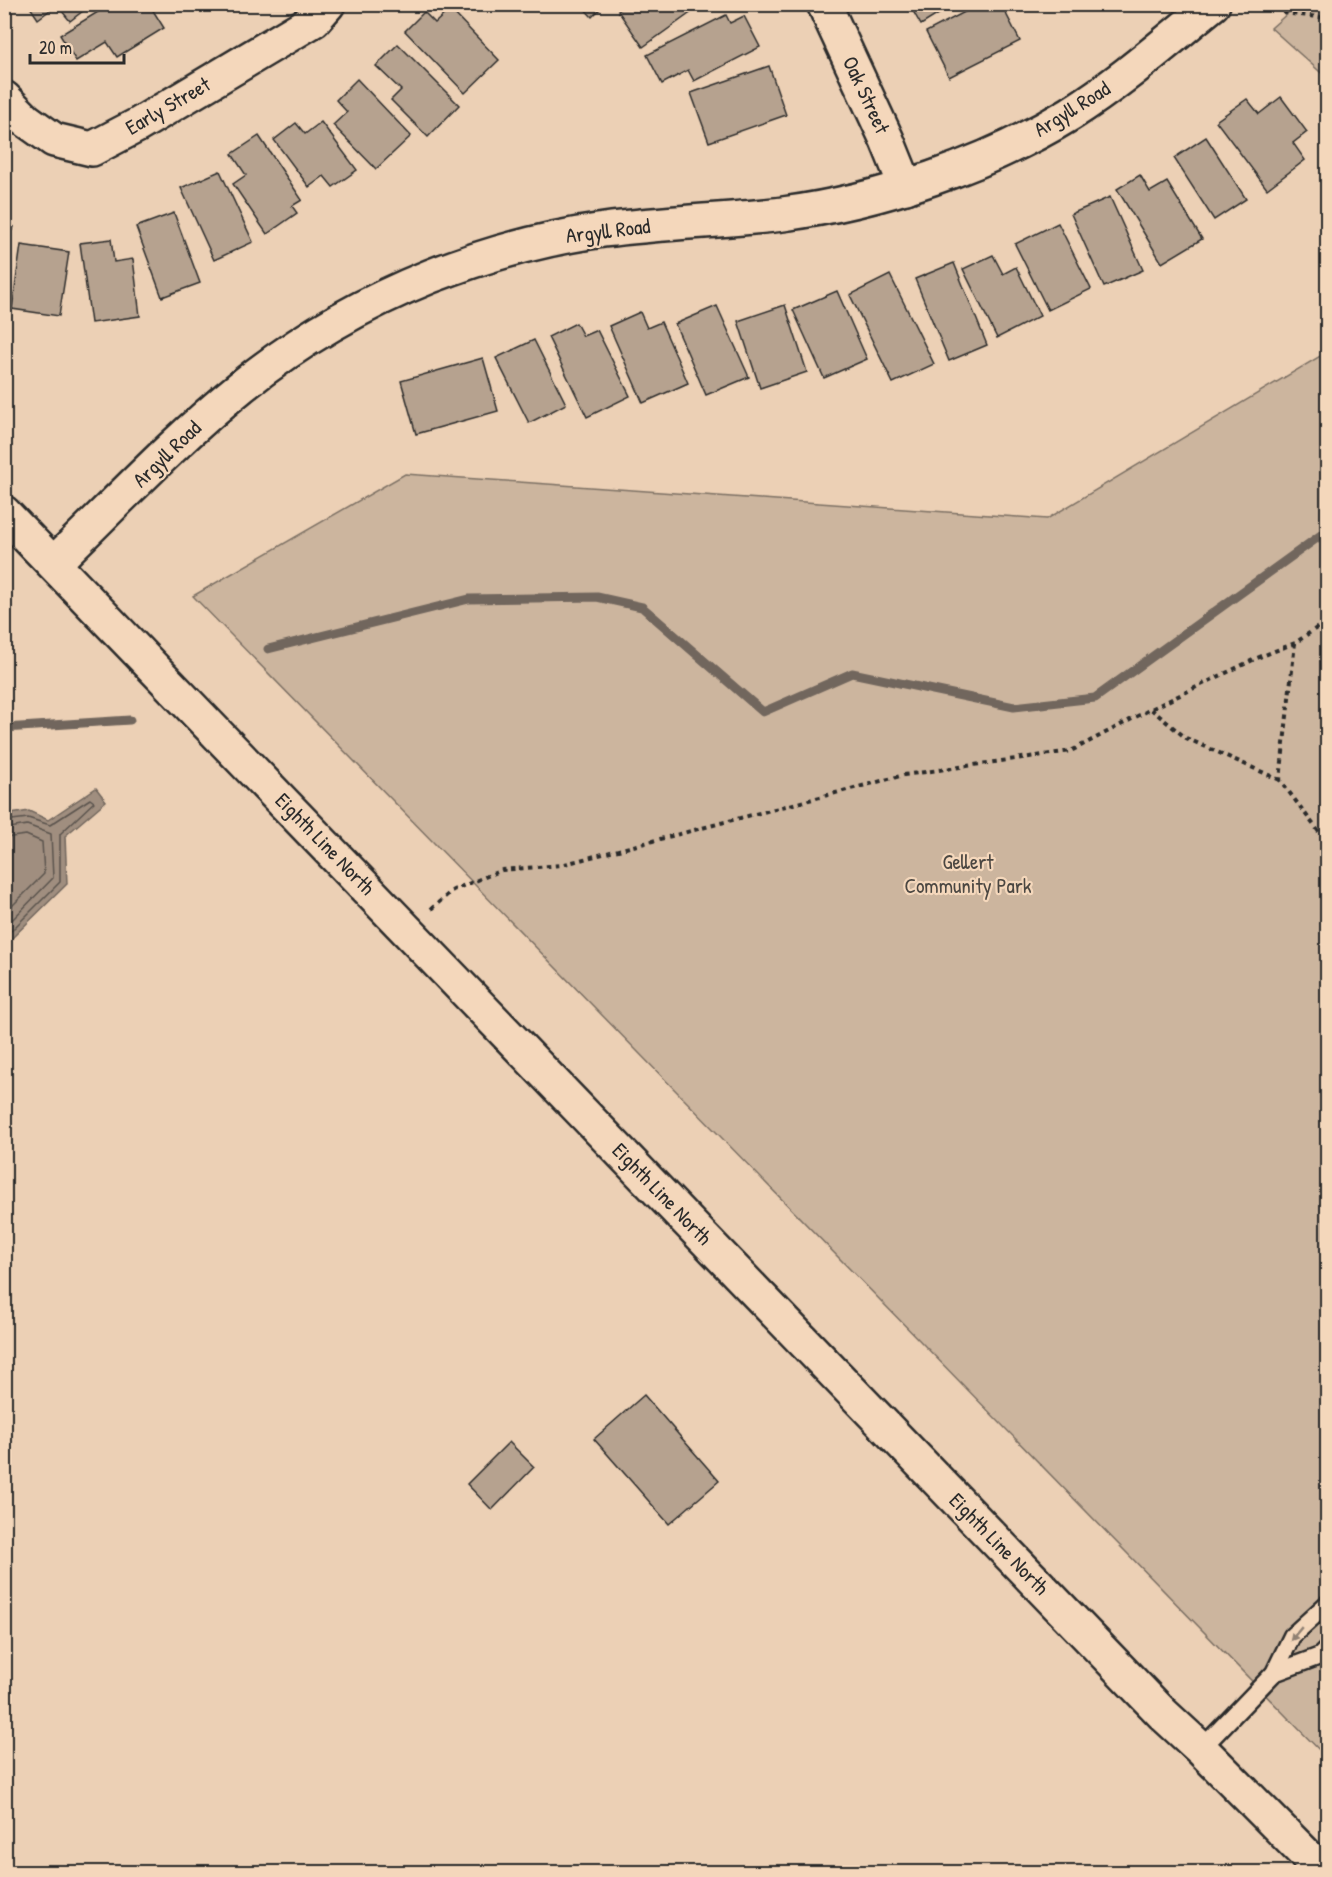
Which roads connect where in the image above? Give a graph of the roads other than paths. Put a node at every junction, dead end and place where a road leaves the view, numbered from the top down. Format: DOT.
graph roads {
  1 [pos="328,4"];
  2 [pos="824,4"];
  3 [pos="1212,4"];
  4 [pos="4,98"];
  5 [pos="906,187"];
  6 [pos="4,513"];
  7 [pos="54,564"];
  8 [pos="1328,1603"];
  9 [pos="1328,1648"];
  10 [pos="1274,1673"];
  11 [pos="1201,1749"];
  12 [pos="1323,1872"];
  1 -- 4 [label="street, Early Street"];
  2 -- 5 [label="street, Oak Street"];
  3 -- 5 [label="street, Argyll Road"];
  5 -- 7 [label="street, Argyll Road"];
  6 -- 7 [label="street, Eighth Line North"];
  7 -- 11 [label="street, Eighth Line North"];
  8 -- 10 [label="lane, one-way"];
  9 -- 10 [label="lane"];
  10 -- 11 [label="lane"];
  11 -- 12 [label="street, Eighth Line North"];
}
